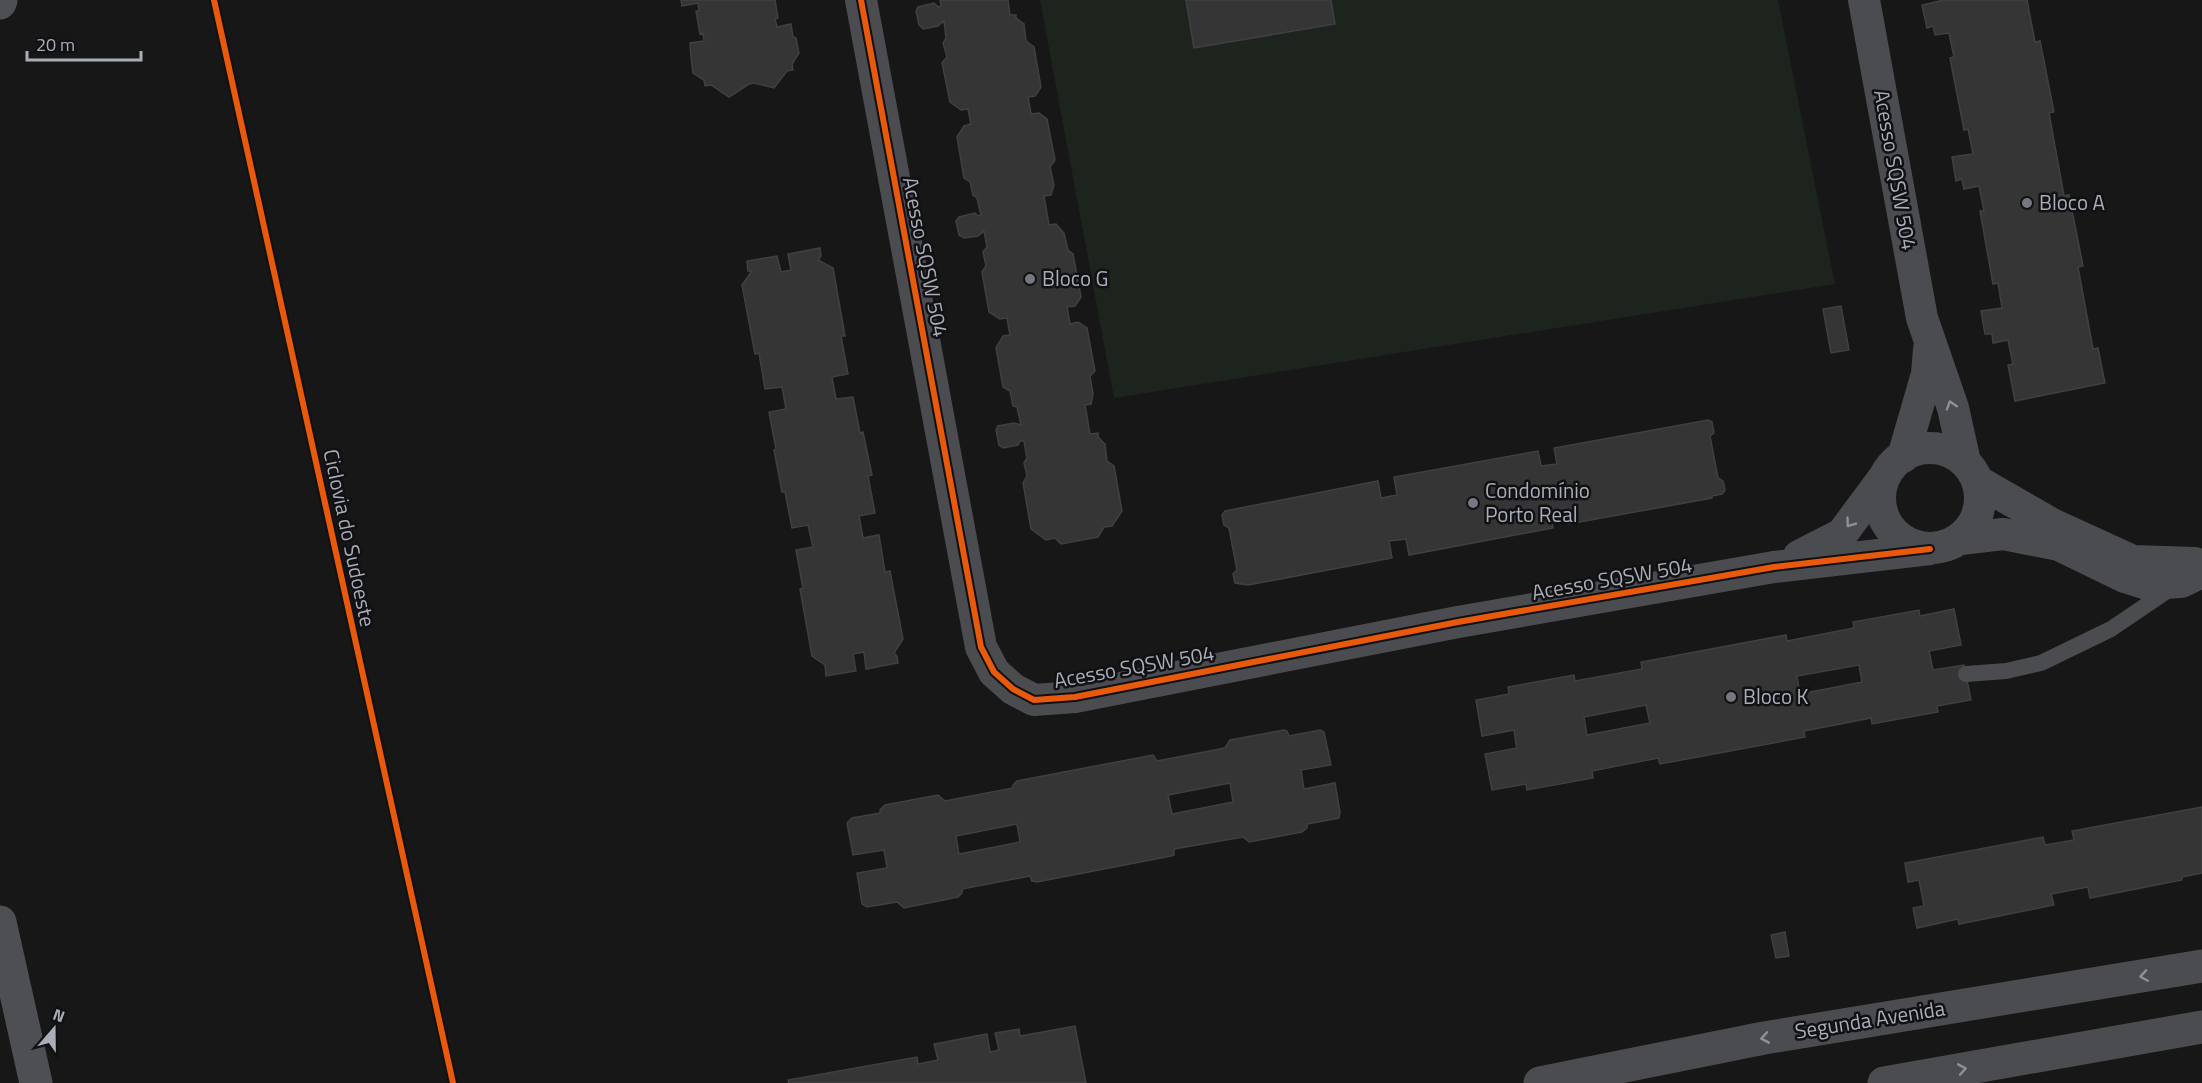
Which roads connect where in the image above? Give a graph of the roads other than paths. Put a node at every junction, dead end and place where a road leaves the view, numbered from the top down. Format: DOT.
graph roads {
  1 [pos="861,0"];
  2 [pos="1864,0"];
  3 [pos="1930,339"];
  4 [pos="1894,467"];
  5 [pos="1971,471"];
  6 [pos="1961,539"];
  7 [pos="1930,549"];
  8 [pos="1774,567"];
  9 [pos="2195,572"];
  10 [pos="1966,674"];
  11 [pos="0,922"];
  12 [pos="4,955"];
  13 [pos="2202,966"];
  14 [pos="2202,1027"];
  15 [pos="36,1083"];
  16 [pos="1540,1083"];
  17 [pos="1884,1083"];
  1 -- 8 [label="street, Acesso SQSW 504"];
  2 -- 3 [label="street, Acesso SQSW 504"];
  3 -- 4 [label="street, Acesso SQSW 504"];
  5 -- 3 [label="street, Acesso SQSW 504, one-way"];
  4 -- 5 [label="street"];
  4 -- 7 [label="street"];
  4 -- 8 [label="street, Acesso SQSW 504, one-way"];
  5 -- 6 [label="street"];
  5 -- 9 [label="street"];
  6 -- 7 [label="street"];
  6 -- 9 [label="street"];
  7 -- 8 [label="street, Acesso SQSW 504"];
  9 -- 10 [label="lane"];
  11 -- 12 [label="main road"];
  12 -- 15 [label="main road"];
  13 -- 16 [label="street, Segunda Avenida, one-way"];
  17 -- 14 [label="street, one-way"];
}
